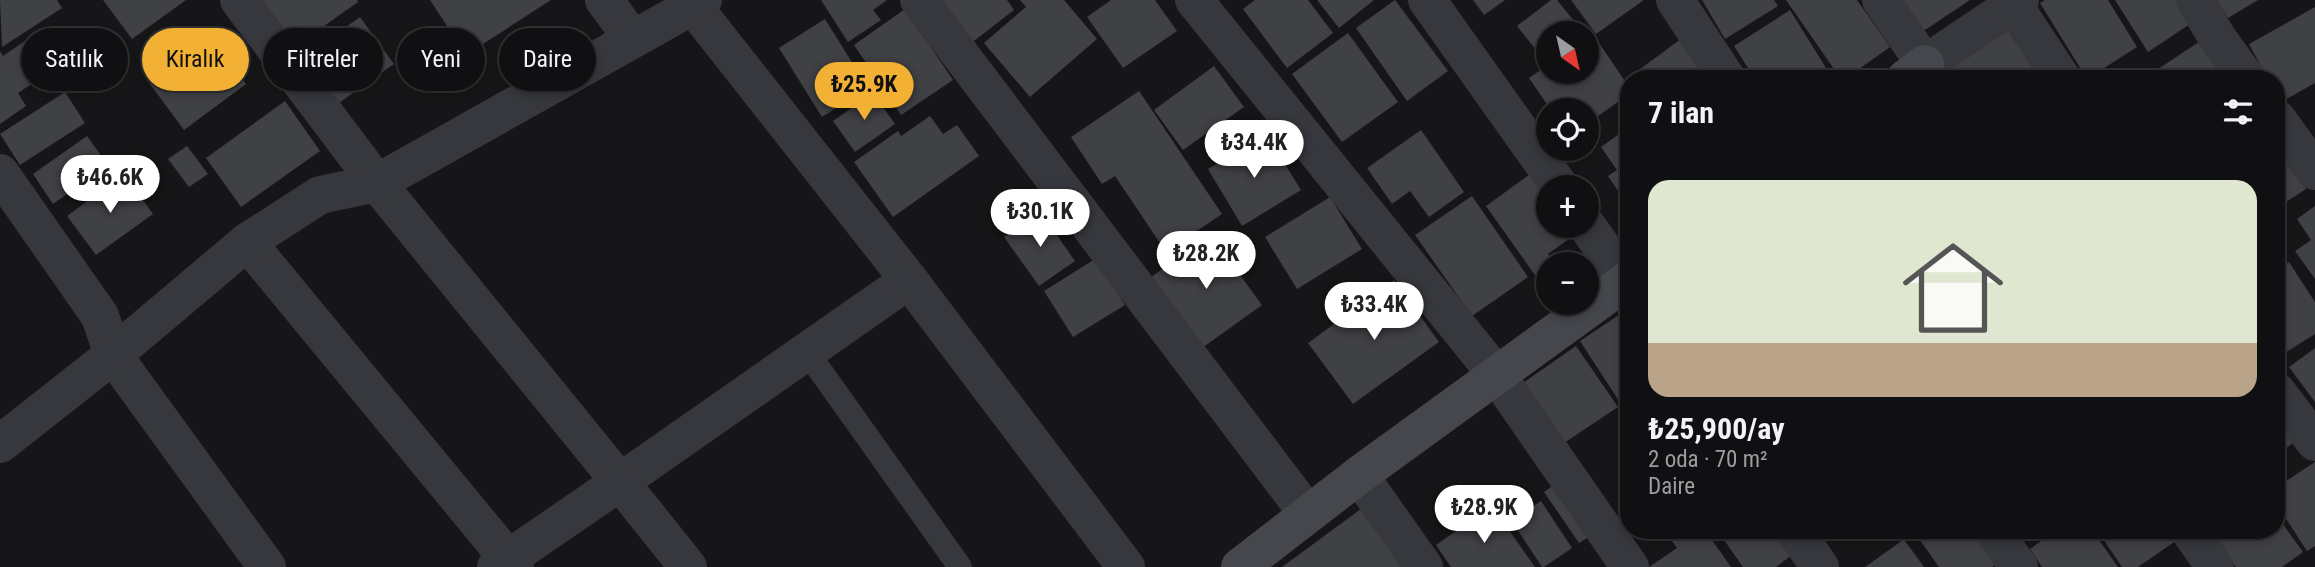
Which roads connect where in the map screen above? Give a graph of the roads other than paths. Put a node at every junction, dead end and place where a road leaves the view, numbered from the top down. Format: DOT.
graph roads {
  1 [pos="239,0"];
  2 [pos="604,0"];
  3 [pos="919,0"];
  4 [pos="1194,0"];
  5 [pos="1427,0"];
  6 [pos="1675,0"];
  7 [pos="1881,0"];
  8 [pos="2195,0"];
  9 [pos="2017,2"];
  10 [pos="698,3"];
  11 [pos="632,38"];
  12 [pos="1721,70"];
  13 [pos="1915,70"];
  14 [pos="1916,70"];
  15 [pos="2057,70"];
  16 [pos="2240,70"];
  17 [pos="2285,130"];
  18 [pos="2315,172"];
  19 [pos="0,173"];
  20 [pos="1551,175"];
  21 [pos="377,183"];
  22 [pos="1596,238"];
  23 [pos="247,242"];
  24 [pos="1620,270"];
  25 [pos="909,281"];
  26 [pos="1620,287"];
  27 [pos="807,352"];
  28 [pos="113,355"];
  29 [pos="1496,374"];
  30 [pos="2285,403"];
  31 [pos="2315,442"];
  32 [pos="0,444"];
  33 [pos="1359,475"];
  34 [pos="620,482"];
  35 [pos="1308,514"];
  36 [pos="1800,539"];
  37 [pos="1999,539"];
  38 [pos="2195,539"];
  39 [pos="506,564"];
  40 [pos="267,567"];
  41 [pos="688,567"];
  42 [pos="960,567"];
  43 [pos="1126,567"];
  44 [pos="1240,567"];
  45 [pos="1424,567"];
  46 [pos="1630,567"];
  47 [pos="1820,567"];
  48 [pos="2019,567"];
  49 [pos="2215,567"];
  1 -- 21 [label="street"];
  2 -- 11 [label="street"];
  3 -- 35 [label="street"];
  4 -- 29 [label="street"];
  5 -- 20 [label="street"];
  6 -- 12 [label="street"];
  7 -- 13 [label="street"];
  8 -- 16 [label="street"];
  9 -- 14 [label="street"];
  9 -- 15 [label="street"];
  10 -- 11 [label="street"];
  10 -- 25 [label="street"];
  11 -- 21 [label="street"];
  17 -- 18 [label="street"];
  19 -- 28 [label="street"];
  21 -- 23 [label="street"];
  21 -- 34 [label="street"];
  22 -- 24 [label="street"];
  23 -- 28 [label="street"];
  23 -- 39 [label="street"];
  25 -- 27 [label="street"];
  25 -- 43 [label="street"];
  26 -- 29 [label="main road"];
  27 -- 34 [label="street"];
  27 -- 42 [label="lane"];
  28 -- 32 [label="street"];
  28 -- 40 [label="street"];
  29 -- 33 [label="main road"];
  29 -- 46 [label="street"];
  30 -- 31 [label="street"];
  33 -- 35 [label="main road"];
  33 -- 45 [label="street"];
  34 -- 39 [label="street"];
  34 -- 41 [label="street"];
  35 -- 44 [label="main road"];
  36 -- 47 [label="street"];
  37 -- 48 [label="street"];
  38 -- 49 [label="street"];
}
